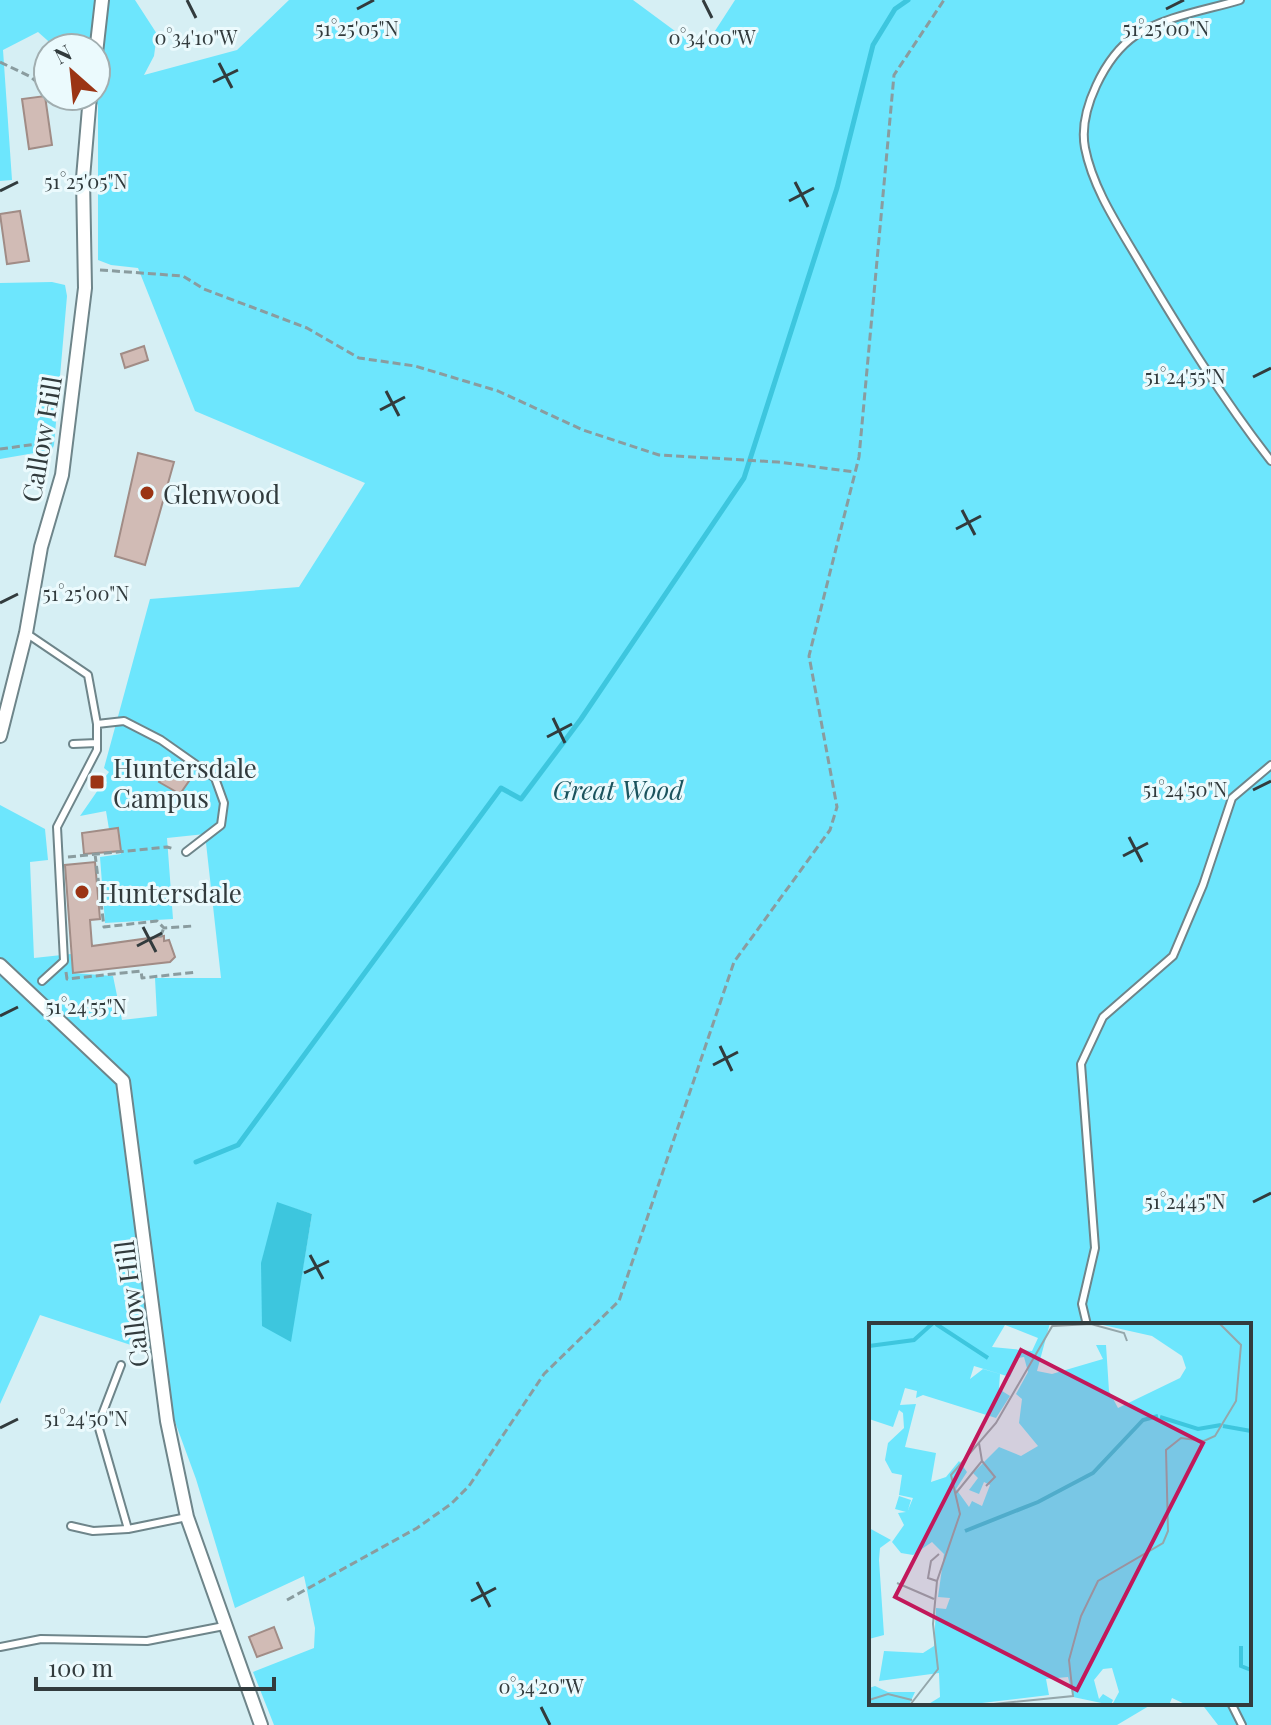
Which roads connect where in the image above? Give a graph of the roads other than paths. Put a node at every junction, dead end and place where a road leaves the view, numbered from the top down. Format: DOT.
graph roads {
  1 [pos="102,0"];
  2 [pos="1240,0"];
  3 [pos="98,32"];
  4 [pos="88,112"];
  5 [pos="1271,461"];
  6 [pos="26,633"];
  7 [pos="97,724"];
  8 [pos="0,736"];
  9 [pos="97,743"];
  10 [pos="73,744"];
  11 [pos="1271,765"];
  12 [pos="186,852"];
  13 [pos="0,965"];
  14 [pos="42,981"];
  15 [pos="1087,1323"];
  16 [pos="121,1365"];
  17 [pos="187,1517"];
  18 [pos="71,1526"];
  19 [pos="128,1529"];
  20 [pos="224,1626"];
  21 [pos="0,1647"];
  22 [pos="1232,1705"];
  23 [pos="261,1725"];
  24 [pos="1242,1725"];
  1 -- 3 [label="street"];
  2 -- 5 [label="lane"];
  4 -- 6 [label="street, Callow Hill"];
  6 -- 7 [label="lane"];
  6 -- 8 [label="street, Callow Hill"];
  7 -- 9 [label="lane"];
  7 -- 12 [label="lane"];
  9 -- 10 [label="lane"];
  9 -- 14 [label="lane"];
  11 -- 15 [label="lane"];
  13 -- 17 [label="street, Callow Hill"];
  16 -- 19 [label="lane"];
  17 -- 19 [label="lane"];
  17 -- 20 [label="street, Callow Hill"];
  18 -- 19 [label="lane"];
  20 -- 21 [label="lane"];
  20 -- 23 [label="street, Callow Hill"];
  22 -- 24 [label="lane"];
}
